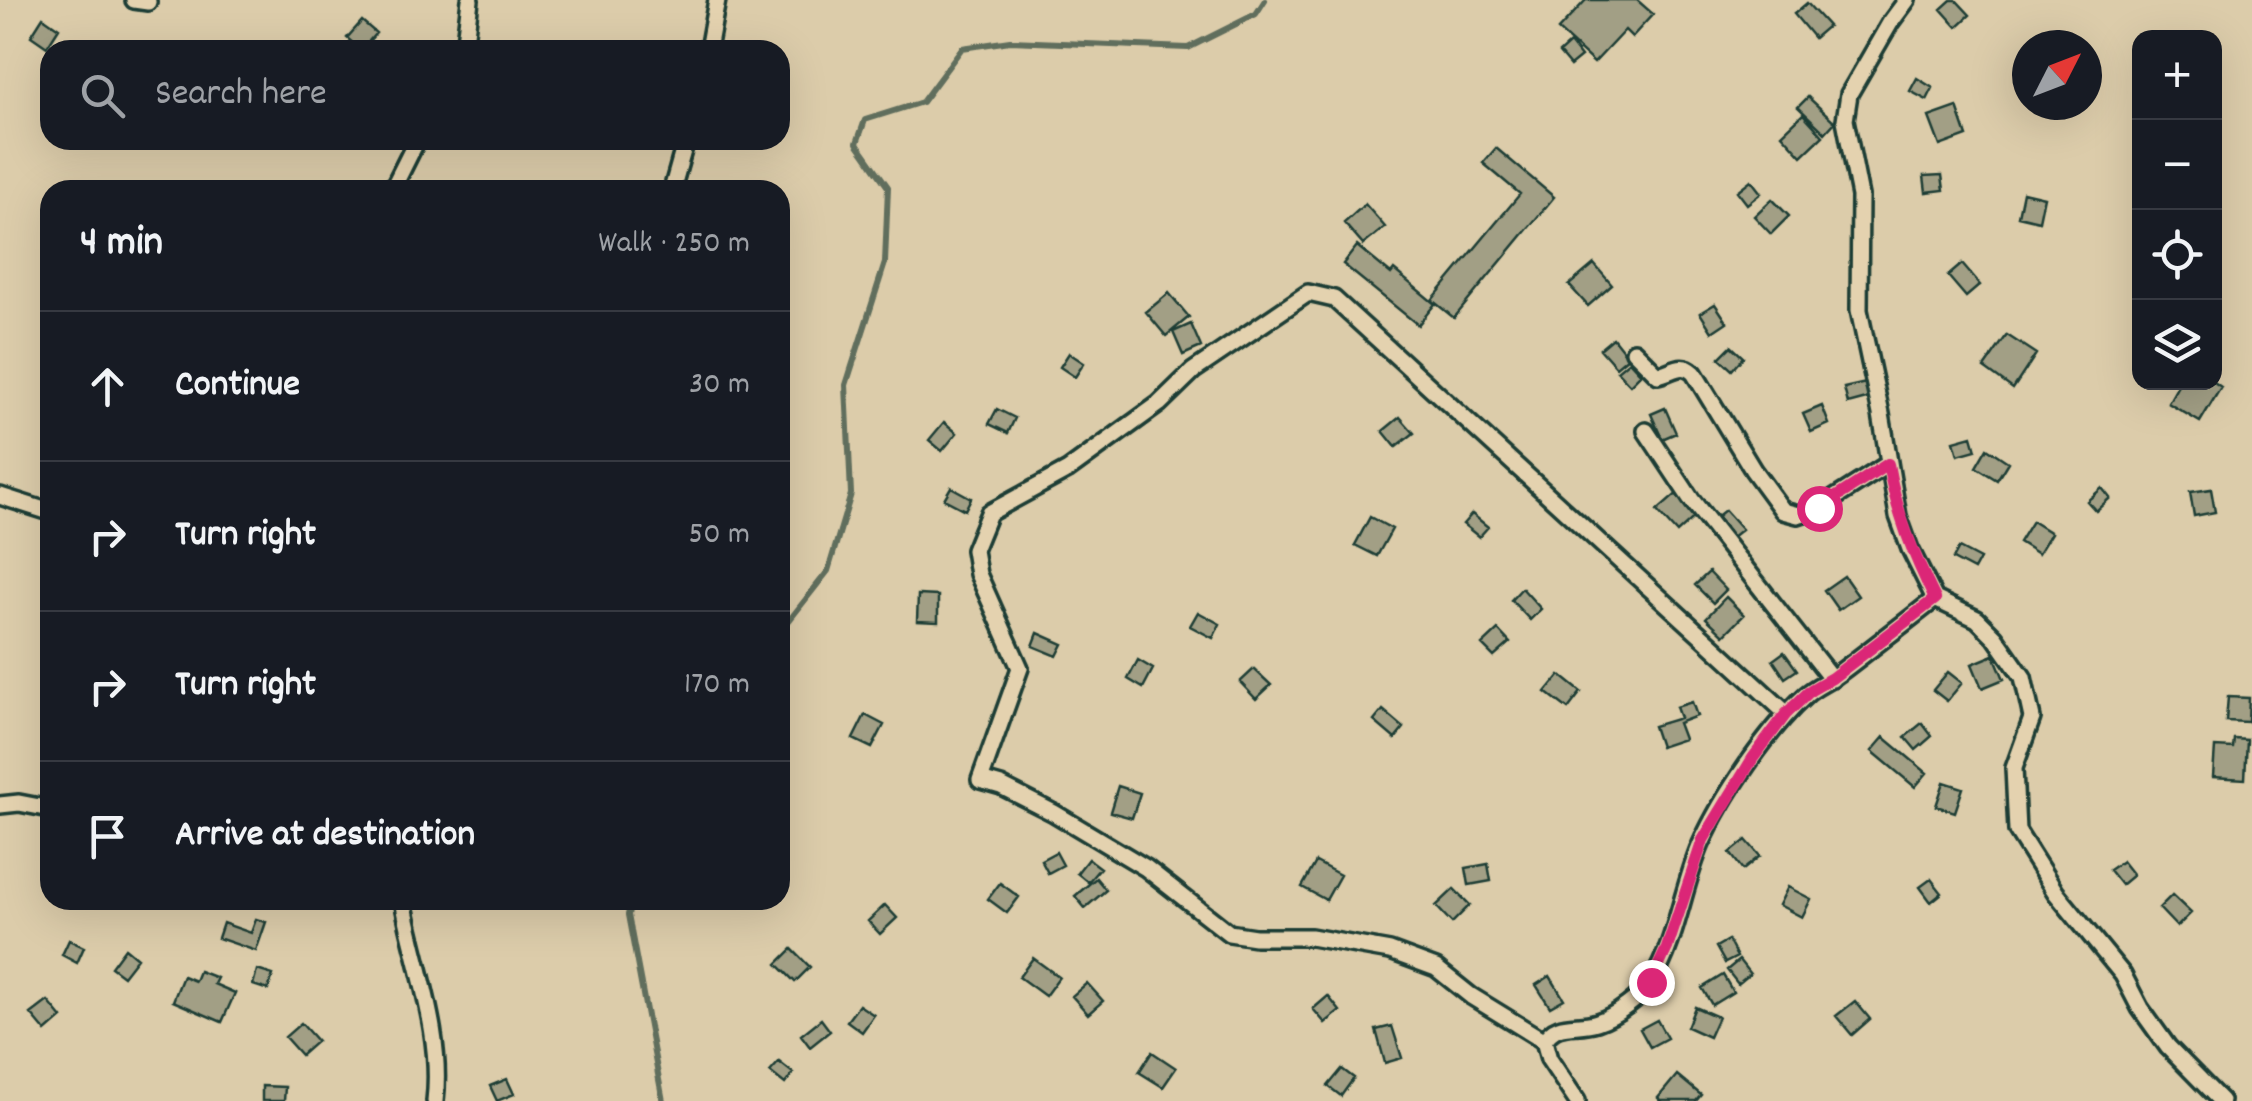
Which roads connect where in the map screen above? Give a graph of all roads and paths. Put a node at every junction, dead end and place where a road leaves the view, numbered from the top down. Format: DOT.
graph roads {
  1 [pos="470,0"];
  2 [pos="717,0"];
  3 [pos="1908,0"];
  4 [pos="465,40"];
  5 [pos="710,40"];
  6 [pos="411,150"];
  7 [pos="683,150"];
  8 [pos="397,180"];
  9 [pos="675,180"];
  10 [pos="1634,351"];
  11 [pos="1646,431"];
  12 [pos="1888,464"];
  13 [pos="0,496"];
  14 [pos="40,509"];
  15 [pos="1935,599"];
  16 [pos="1832,678"];
  17 [pos="1786,714"];
  18 [pos="0,805"];
  19 [pos="40,807"];
  20 [pos="405,910"];
  21 [pos="1544,1041"];
  22 [pos="435,1101"];
  23 [pos="1578,1101"];
  24 [pos="2220,1101"];
  1 -- 4 [label="street"];
  2 -- 5 [label="street"];
  3 -- 12 [label="street"];
  6 -- 8 [label="street"];
  7 -- 9 [label="street"];
  10 -- 12 [label="street"];
  11 -- 16 [label="street"];
  12 -- 15 [label="street"];
  13 -- 14 [label="street"];
  15 -- 16 [label="street"];
  15 -- 24 [label="street"];
  16 -- 17 [label="street"];
  17 -- 21 [label="street"];
  17 -- 21 [label="street"];
  18 -- 19 [label="street"];
  20 -- 22 [label="street"];
  21 -- 23 [label="street"];
}
